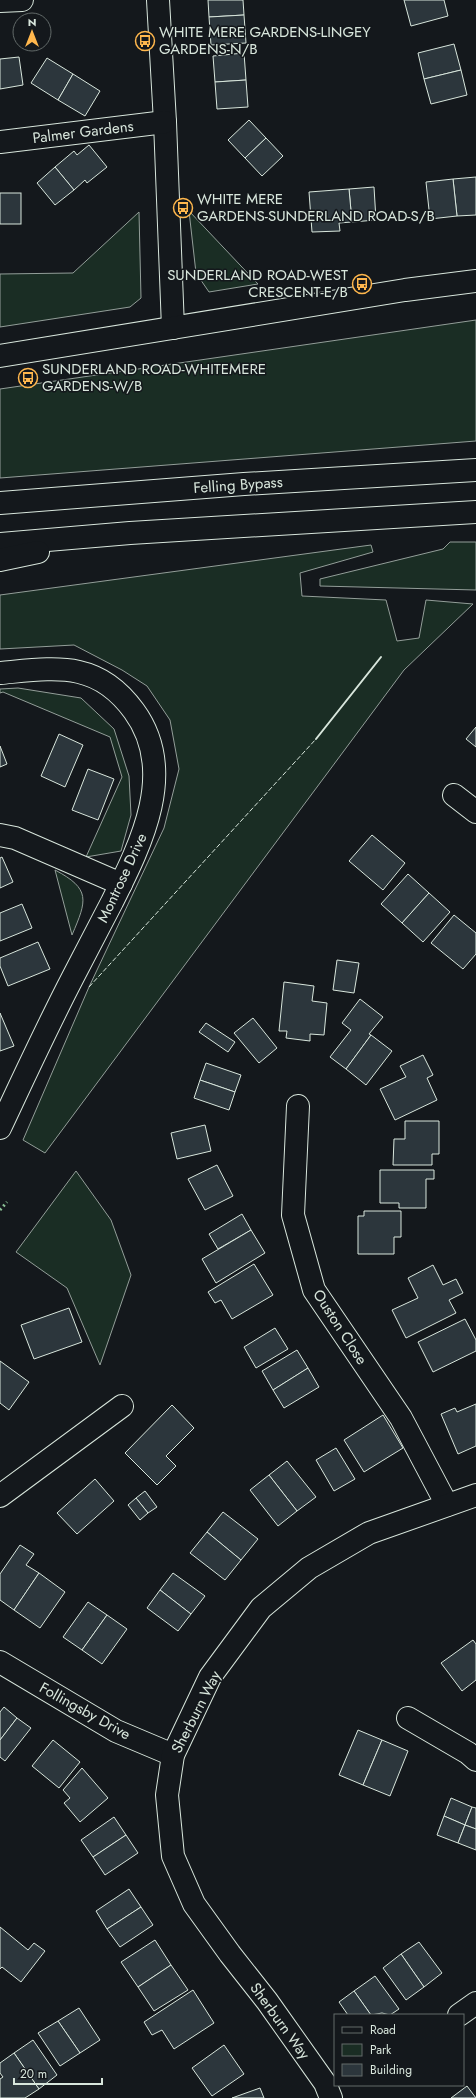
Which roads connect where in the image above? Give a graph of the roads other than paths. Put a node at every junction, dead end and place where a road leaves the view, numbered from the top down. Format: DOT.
graph roads {
  1 [pos="22,0"];
  2 [pos="158,0"];
  3 [pos="0,1"];
  4 [pos="165,122"];
  5 [pos="0,142"];
  6 [pos="476,281"];
  7 [pos="173,328"];
  8 [pos="0,356"];
  9 [pos="476,470"];
  10 [pos="0,503"];
  11 [pos="476,512"];
  12 [pos="130,533"];
  13 [pos="0,544"];
  14 [pos="0,560"];
  15 [pos="0,673"];
  16 [pos="454,795"];
  17 [pos="476,812"];
  18 [pos="0,835"];
  19 [pos="121,884"];
  20 [pos="298,1106"];
  21 [pos="0,1128"];
  22 [pos="122,1406"];
  23 [pos="476,1495"];
  24 [pos="0,1496"];
  25 [pos="447,1505"];
  26 [pos="0,1662"];
  27 [pos="408,1718"];
  28 [pos="173,1755"];
  29 [pos="476,1760"];
  30 [pos="476,2003"];
  31 [pos="460,2014"];
  32 [pos="330,2087"];
  1 -- 3 [label="main road"];
  2 -- 4 [label="main road"];
  4 -- 5 [label="main road, Palmer Gardens"];
  4 -- 7 [label="main road"];
  6 -- 7 [label="main road"];
  7 -- 8 [label="main road"];
  9 -- 10 [label="main road, Felling Bypass"];
  11 -- 12 [label="main road"];
  12 -- 13 [label="main road"];
  12 -- 14 [label="main road"];
  15 -- 19 [label="main road, Montrose Drive"];
  16 -- 17 [label="main road"];
  18 -- 19 [label="main road"];
  19 -- 21 [label="main road, Montrose Drive"];
  20 -- 25 [label="main road, Ouston Close"];
  22 -- 24 [label="main road"];
  23 -- 25 [label="main road, Sherburn Way"];
  25 -- 28 [label="main road, Sherburn Way"];
  26 -- 28 [label="main road, Follingsby Drive"];
  27 -- 29 [label="main road"];
  28 -- 32 [label="main road, Sherburn Way"];
  30 -- 31 [label="main road"];
}
